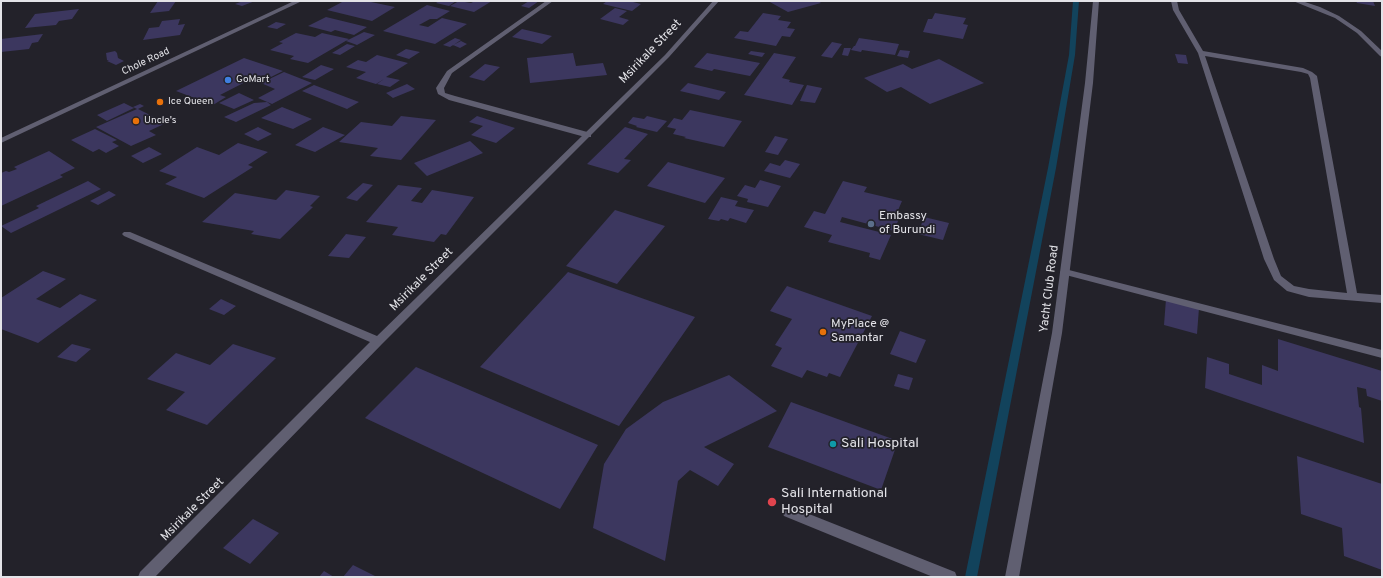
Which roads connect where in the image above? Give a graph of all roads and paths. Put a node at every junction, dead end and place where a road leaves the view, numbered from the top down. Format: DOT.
graph roads {
  1 [pos="299,1"];
  2 [pos="550,1"];
  3 [pos="716,1"];
  4 [pos="1096,1"];
  5 [pos="1174,1"];
  6 [pos="1296,1"];
  7 [pos="1201,53"];
  8 [pos="1382,55"];
  9 [pos="588,135"];
  10 [pos="1,141"];
  11 [pos="127,234"];
  12 [pos="1065,272"];
  13 [pos="1352,296"];
  14 [pos="1382,299"];
  15 [pos="378,341"];
  16 [pos="1382,354"];
  17 [pos="789,512"];
  18 [pos="145,577"];
  19 [pos="950,577"];
  20 [pos="1012,577"];
  1 -- 10 [label="street, Chole Road"];
  2 -- 9 [label="street"];
  3 -- 9 [label="street, Msirikale Street"];
  4 -- 12 [label="street, Yacht Club Road"];
  5 -- 7 [label="street"];
  6 -- 8 [label="street"];
  7 -- 13 [label="street"];
  7 -- 13 [label="street"];
  9 -- 15 [label="street, Msirikale Street"];
  11 -- 15 [label="street"];
  12 -- 16 [label="street"];
  12 -- 20 [label="street, Yacht Club Road"];
  13 -- 14 [label="street"];
  15 -- 18 [label="street, Msirikale Street"];
  17 -- 19 [label="street"];
}
